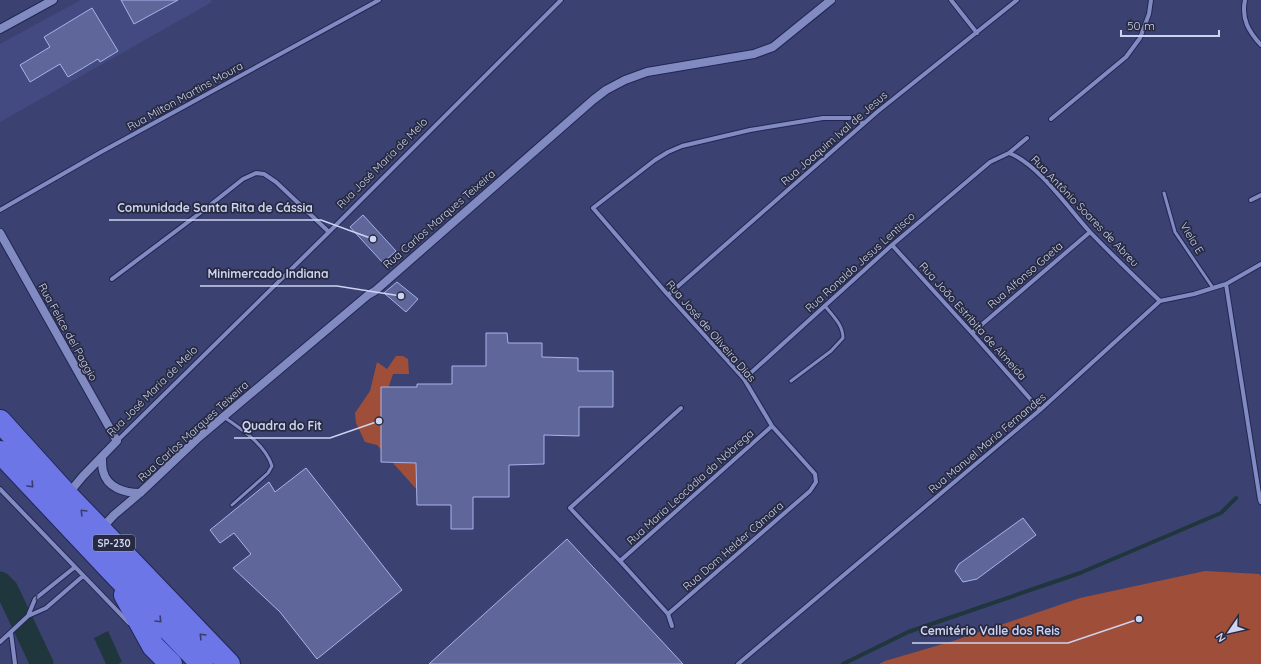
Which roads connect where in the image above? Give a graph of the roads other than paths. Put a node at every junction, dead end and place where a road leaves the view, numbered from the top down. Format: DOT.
graph roads {
  1 [pos="53,0"];
  2 [pos="379,0"];
  3 [pos="561,0"];
  4 [pos="831,0"];
  5 [pos="951,0"];
  6 [pos="1017,0"];
  7 [pos="1151,0"];
  8 [pos="1245,0"];
  9 [pos="0,29"];
  10 [pos="977,33"];
  11 [pos="1261,45"];
  12 [pos="1051,119"];
  13 [pos="864,123"];
  14 [pos="1027,138"];
  15 [pos="1009,153"];
  16 [pos="1164,193"];
  17 [pos="1261,195"];
  18 [pos="1251,200"];
  19 [pos="0,210"];
  20 [pos="329,232"];
  21 [pos="1090,232"];
  22 [pos="0,233"];
  23 [pos="892,245"];
  24 [pos="1261,264"];
  25 [pos="112,279"];
  26 [pos="1226,284"];
  27 [pos="1213,288"];
  28 [pos="668,295"];
  29 [pos="1160,301"];
  30 [pos="824,306"];
  31 [pos="972,333"];
  32 [pos="744,378"];
  33 [pos="791,381"];
  34 [pos="681,408"];
  35 [pos="1040,410"];
  36 [pos="224,416"];
  37 [pos="0,421"];
  38 [pos="772,426"];
  39 [pos="117,441"];
  40 [pos="2,454"];
  41 [pos="102,458"];
  42 [pos="0,489"];
  43 [pos="810,491"];
  44 [pos="140,493"];
  45 [pos="67,495"];
  46 [pos="1261,502"];
  47 [pos="232,505"];
  48 [pos="100,529"];
  49 [pos="620,561"];
  50 [pos="75,567"];
  51 [pos="112,571"];
  52 [pos="83,576"];
  53 [pos="668,614"];
  54 [pos="28,616"];
  55 [pos="131,625"];
  56 [pos="672,626"];
  57 [pos="11,633"];
  58 [pos="0,642"];
  59 [pos="15,664"];
  60 [pos="170,664"];
  61 [pos="202,664"];
  62 [pos="229,664"];
  63 [pos="738,664"];
  1 -- 9 [label="street"];
  2 -- 19 [label="street, Rua Milton Martins Moura"];
  3 -- 20 [label="street, Rua José Maria de Melo"];
  4 -- 36 [label="street, Rua Carlos Marques Teixeira"];
  5 -- 10 [label="street"];
  6 -- 10 [label="street, Rua Joaquim Ival de Jesus"];
  7 -- 12 [label="street"];
  8 -- 11 [label="street"];
  10 -- 13 [label="street, Rua Joaquim Ival de Jesus"];
  13 -- 28 [label="street, Rua Joaquim Ival de Jesus"];
  13 -- 28 [label="street, Rua José de Oliveira Dias"];
  14 -- 15 [label="street"];
  15 -- 21 [label="street, Rua Antônio Soares de Abreu"];
  15 -- 23 [label="street, Rua Ronaldo Jesus Lentisco"];
  16 -- 27 [label="lane, Viela E"];
  17 -- 18 [label="street"];
  20 -- 25 [label="street"];
  20 -- 39 [label="street, Rua José Maria de Melo"];
  21 -- 29 [label="street, Rua Antônio Soares de Abreu"];
  21 -- 31 [label="street, Rua Alfonso Gaeta"];
  22 -- 39 [label="street, Rua Felice del Paggio"];
  23 -- 30 [label="street, Rua Ronaldo Jesus Lentisco"];
  23 -- 31 [label="street, Rua João Estribita de Almeida"];
  24 -- 26 [label="street"];
  26 -- 27 [label="street"];
  26 -- 46 [label="street"];
  27 -- 29 [label="street"];
  28 -- 32 [label="street, Rua José de Oliveira Dias"];
  29 -- 35 [label="street, Rua Manuel Maria Fernandes"];
  30 -- 32 [label="street, Rua Ronaldo Jesus Lentisco"];
  30 -- 33 [label="lane"];
  31 -- 35 [label="street, Rua João Estribita de Almeida"];
  32 -- 38 [label="street, Rua José de Oliveira Dias"];
  34 -- 49 [label="street"];
  35 -- 63 [label="street, Rua Manuel Maria Fernandes"];
  36 -- 44 [label="street, Rua Carlos Marques Teixeira"];
  36 -- 47 [label="lane"];
  37 -- 45 [label="highway, SP-230"];
  38 -- 43 [label="street, Rua José de Oliveira Dias"];
  38 -- 49 [label="street, Rua Maria Leocádia da Nóbrega"];
  39 -- 41 [label="street, Rua José Maria de Melo"];
  40 -- 51 [label="highway, SP-230, one-way"];
  41 -- 44 [label="street"];
  41 -- 45 [label="street, Rua José Maria de Melo"];
  42 -- 50 [label="street"];
  43 -- 53 [label="street, Rua Dom Helder Câmara"];
  44 -- 48 [label="street, Rua Carlos Marques Teixeira"];
  48 -- 45 [label="highway, SP-230, one-way"];
  62 -- 48 [label="highway, SP-230, one-way"];
  49 -- 53 [label="street"];
  50 -- 52 [label="street"];
  50 -- 54 [label="street, one-way"];
  51 -- 60 [label="highway"];
  51 -- 61 [label="highway, SP-230, one-way"];
  52 -- 54 [label="street"];
  52 -- 55 [label="street"];
  53 -- 56 [label="street"];
  54 -- 57 [label="street"];
  57 -- 58 [label="street"];
  57 -- 59 [label="street"];
}
